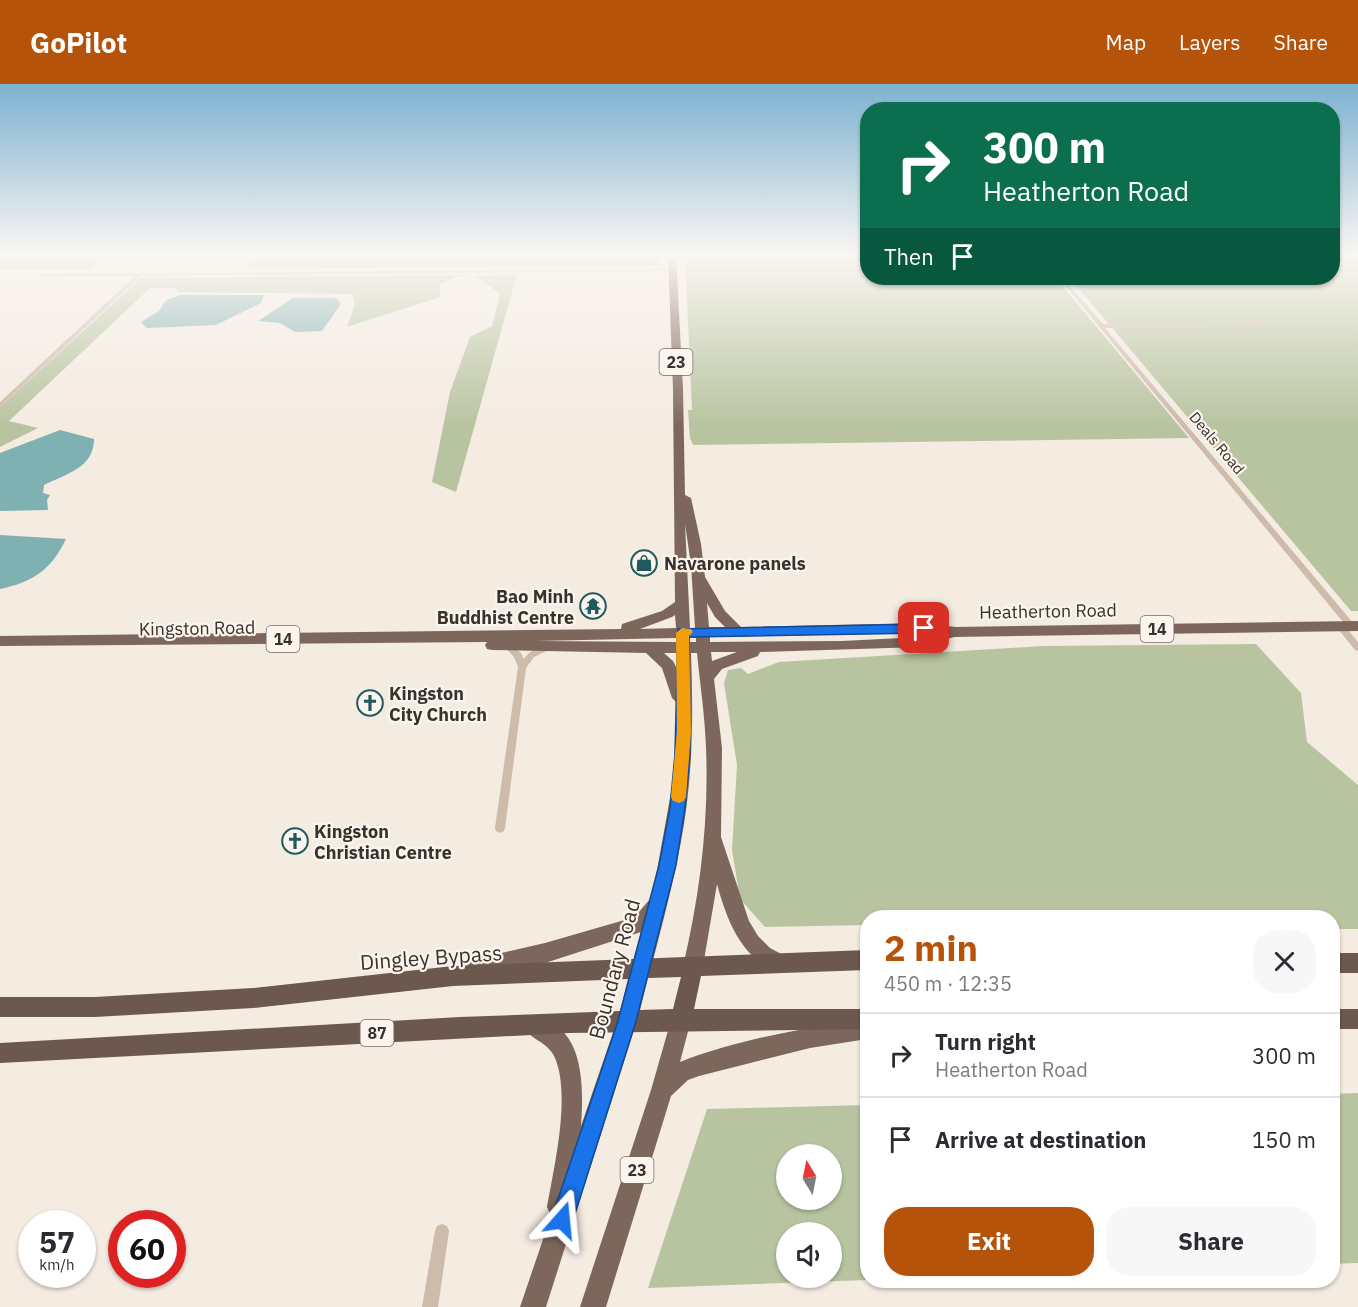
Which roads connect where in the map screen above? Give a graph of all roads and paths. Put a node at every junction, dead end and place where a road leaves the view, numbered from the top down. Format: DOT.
graph roads {
  1 [pos="99,312"];
  2 [pos="674,312"];
  3 [pos="1090,312"];
  4 [pos="1270,323"];
  5 [pos="1102,326"];
  6 [pos="0,405"];
  7 [pos="680,468"];
  8 [pos="680,565"];
  9 [pos="698,569"];
  10 [pos="681,604"];
  11 [pos="1350,626"];
  12 [pos="703,632"];
  13 [pos="738,632"];
  14 [pos="955,632"];
  15 [pos="601,634"];
  16 [pos="682,640"];
  17 [pos="0,641"];
  18 [pos="507,645"];
  19 [pos="788,646"];
  20 [pos="549,647"];
  21 [pos="704,647"];
  22 [pos="650,648"];
  23 [pos="1358,648"];
  24 [pos="0,649"];
  25 [pos="522,667"];
  26 [pos="706,678"];
  27 [pos="684,711"];
  28 [pos="500,828"];
  29 [pos="713,835"];
  30 [pos="661,895"];
  31 [pos="860,960"];
  32 [pos="778,963"];
  33 [pos="1340,963"];
  34 [pos="1358,963"];
  35 [pos="693,966"];
  36 [pos="641,968"];
  37 [pos="453,976"];
  38 [pos="0,1007"];
  39 [pos="860,1019"];
  40 [pos="1340,1019"];
  41 [pos="1358,1019"];
  42 [pos="681,1020"];
  43 [pos="627,1021"];
  44 [pos="525,1024"];
  45 [pos="860,1030"];
  46 [pos="0,1053"];
  47 [pos="662,1090"];
  48 [pos="442,1231"];
  49 [pos="554,1242"];
  50 [pos="430,1307"];
  51 [pos="533,1307"];
  52 [pos="593,1307"];
  1 -- 6 [label="street"];
  2 -- 7 [label="main road, 23"];
  3 -- 5 [label="street, Deals Road"];
  4 -- 5 [label="street"];
  5 -- 11 [label="street, Deals Road"];
  7 -- 8 [label="main road, 23"];
  7 -- 9 [label="main road, 23"];
  8 -- 9 [label="main road"];
  8 -- 10 [label="main road, 23"];
  9 -- 12 [label="main road, 23"];
  9 -- 13 [label="main road"];
  10 -- 15 [label="main road"];
  10 -- 16 [label="main road, 23"];
  11 -- 14 [label="main road, Heatherton Road / 14"];
  11 -- 23 [label="street, Deals Road"];
  12 -- 13 [label="main road, Heatherton Road / 14"];
  12 -- 16 [label="main road, Heatherton Road / 14"];
  12 -- 21 [label="main road, 23"];
  13 -- 14 [label="main road, Heatherton Road / 14"];
  14 -- 19 [label="main road, Heatherton Road / 14"];
  15 -- 16 [label="main road, Kingston Road / 14"];
  15 -- 17 [label="main road, Kingston Road / 14"];
  16 -- 21 [label="main road, Heatherton Road / 14"];
  16 -- 22 [label="main road, Kingston Road / 14"];
  16 -- 27 [label="main road, Boundary Road / 23"];
  18 -- 20 [label="main road, Kingston Road / 14"];
  18 -- 24 [label="main road, Kingston Road / 14"];
  18 -- 25 [label="street"];
  19 -- 21 [label="main road, Heatherton Road / 14"];
  19 -- 26 [label="main road"];
  20 -- 22 [label="main road, Kingston Road / 14"];
  20 -- 25 [label="street"];
  21 -- 26 [label="main road, 23"];
  22 -- 27 [label="main road"];
  25 -- 28 [label="street"];
  26 -- 29 [label="main road, 23"];
  27 -- 30 [label="main road, Boundary Road / 23"];
  29 -- 32 [label="main road"];
  29 -- 35 [label="main road, 23"];
  30 -- 36 [label="main road, Boundary Road / 23"];
  30 -- 37 [label="main road"];
  31 -- 32 [label="highway, Dingley Bypass"];
  32 -- 35 [label="highway, Dingley Bypass"];
  33 -- 34 [label="highway"];
  35 -- 36 [label="highway, Dingley Bypass"];
  35 -- 42 [label="highway, 23"];
  36 -- 37 [label="highway, Dingley Bypass"];
  36 -- 43 [label="highway, Boundary Road / 23"];
  37 -- 38 [label="highway, Dingley Bypass"];
  39 -- 42 [label="highway, 87"];
  40 -- 41 [label="highway"];
  42 -- 43 [label="highway, 87"];
  42 -- 47 [label="main road, 23"];
  43 -- 44 [label="highway, 87"];
  43 -- 49 [label="main road, Boundary Road / 23"];
  44 -- 46 [label="highway, 87"];
  44 -- 49 [label="main road"];
  45 -- 47 [label="main road"];
  47 -- 52 [label="main road, 23"];
  48 -- 50 [label="street"];
  49 -- 51 [label="main road, Boundary Road / 23"];
}
